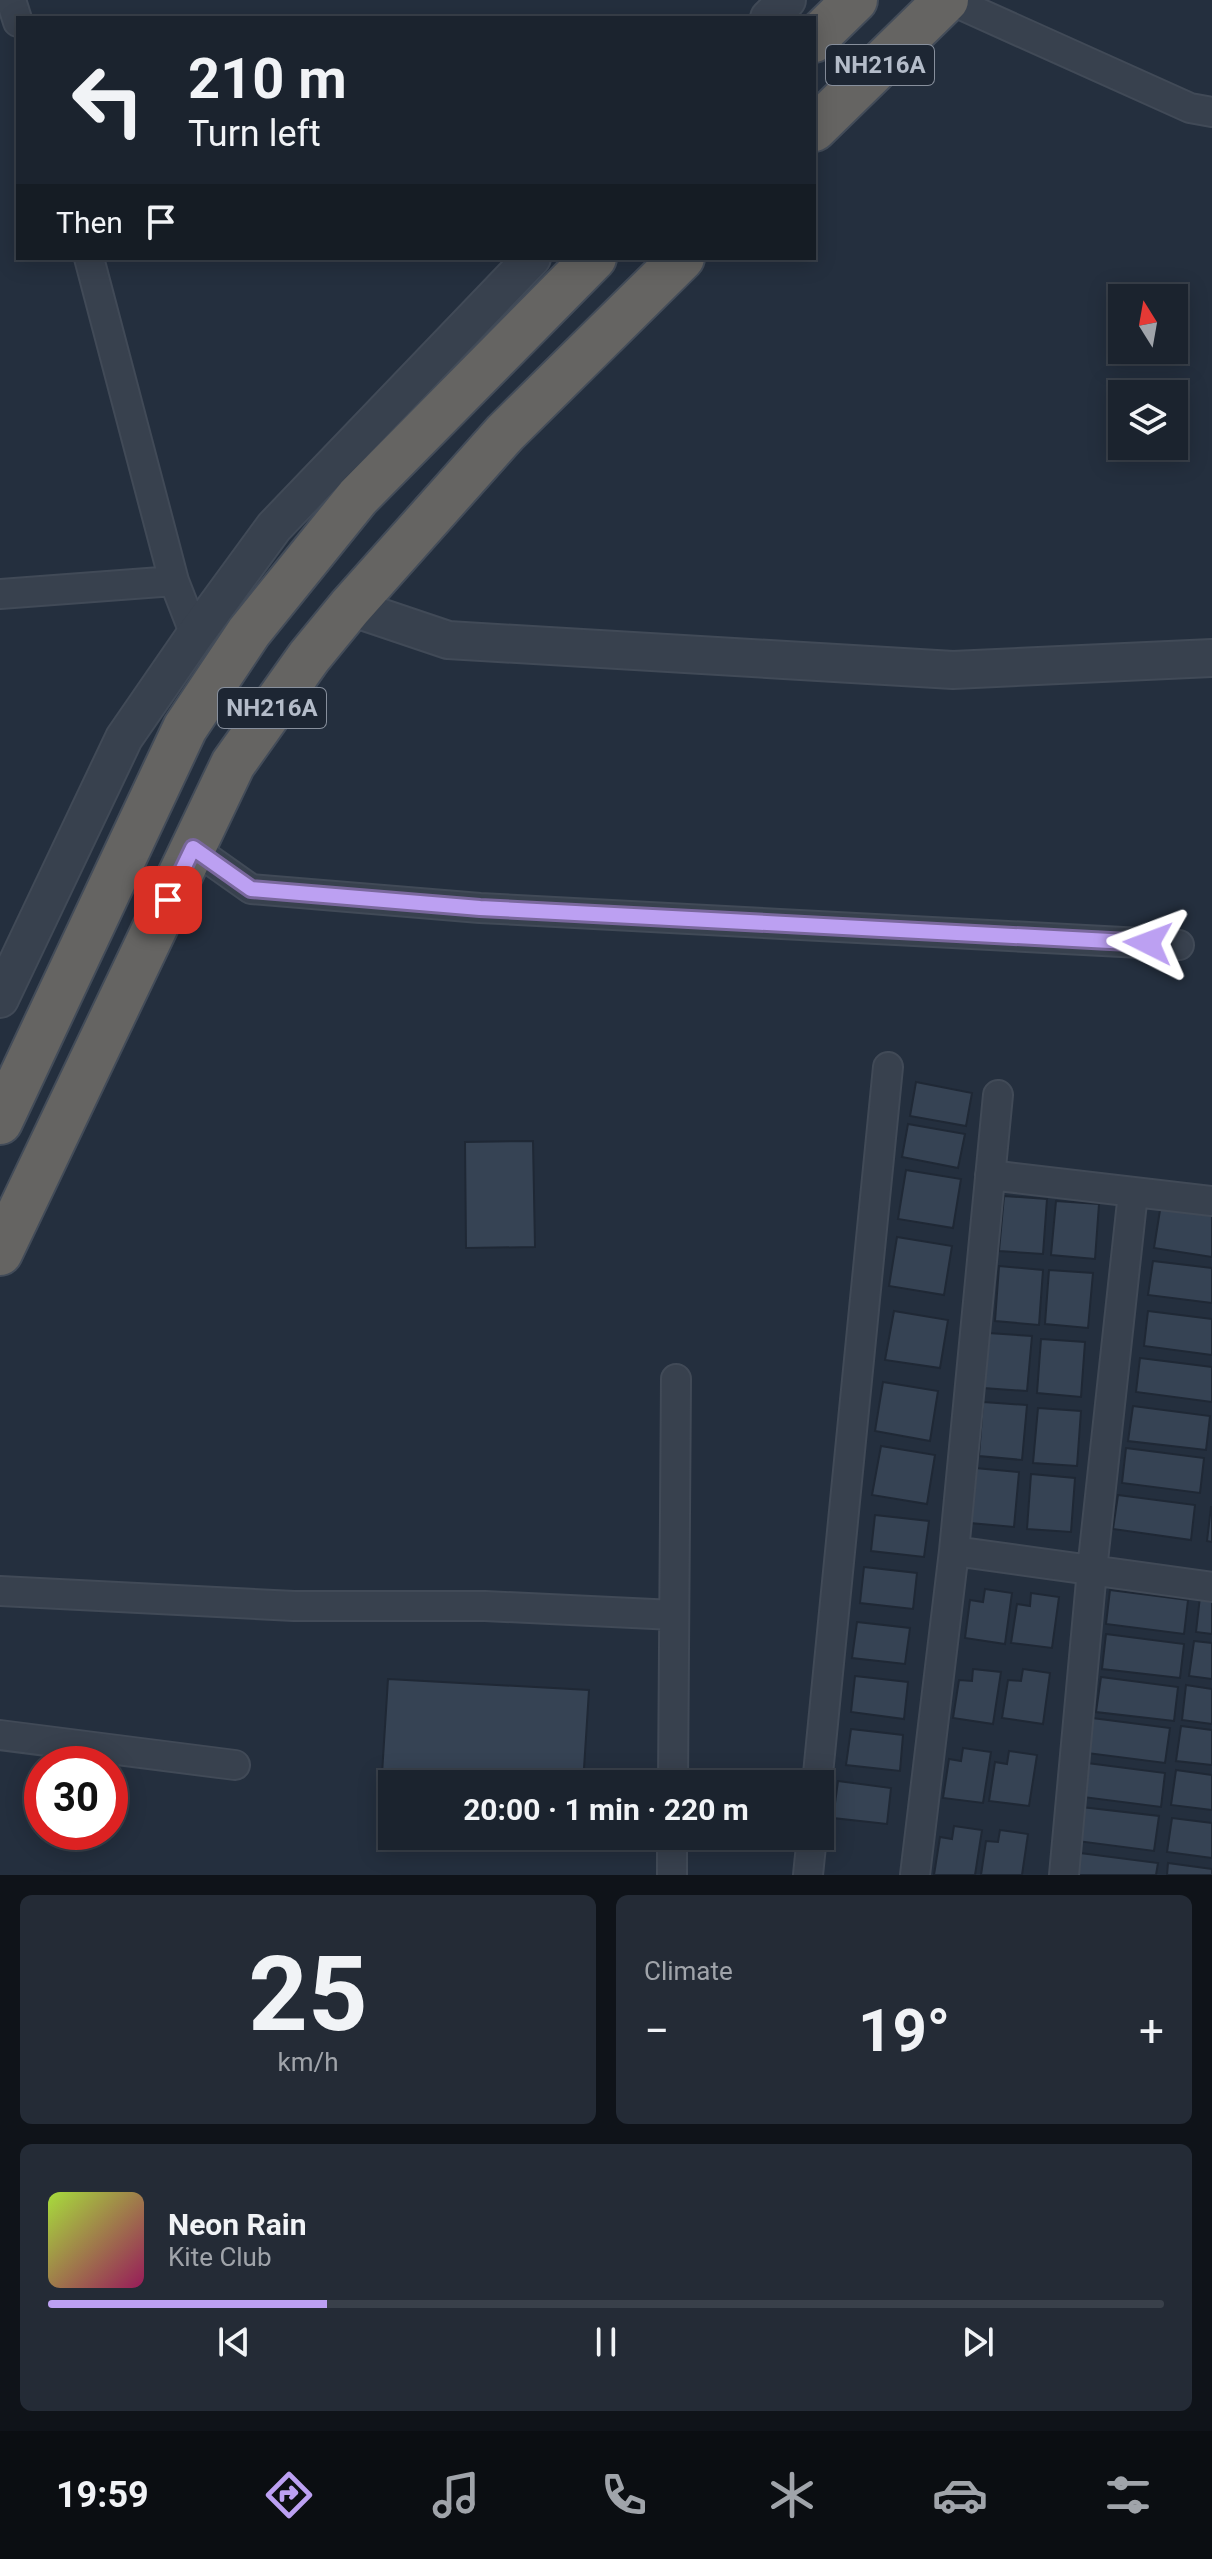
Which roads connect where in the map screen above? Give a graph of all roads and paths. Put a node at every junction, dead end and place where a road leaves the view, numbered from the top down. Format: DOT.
graph roads {
  1 [pos="787,0"];
  2 [pos="855,0"];
  3 [pos="948,0"];
  4 [pos="771,16"];
  5 [pos="816,38"];
  6 [pos="1212,112"];
  7 [pos="816,127"];
  8 [pos="90,260"];
  9 [pos="530,260"];
  10 [pos="592,260"];
  11 [pos="680,260"];
  12 [pos="174,581"];
  13 [pos="0,594"];
  14 [pos="350,607"];
  15 [pos="195,635"];
  16 [pos="1212,658"];
  17 [pos="193,848"];
  18 [pos="1179,945"];
  19 [pos="0,998"];
  20 [pos="888,1067"];
  21 [pos="998,1095"];
  22 [pos="0,1122"];
  23 [pos="990,1175"];
  24 [pos="1133,1193"];
  25 [pos="1212,1201"];
  26 [pos="0,1253"];
  27 [pos="676,1379"];
  28 [pos="954,1551"];
  29 [pos="1092,1570"];
  30 [pos="1212,1587"];
  31 [pos="0,1591"];
  32 [pos="674,1615"];
  33 [pos="0,1735"];
  34 [pos="235,1765"];
  35 [pos="673,1770"];
  36 [pos="818,1770"];
  37 [pos="672,1850"];
  38 [pos="811,1850"];
  39 [pos="672,1875"];
  40 [pos="808,1875"];
  41 [pos="915,1875"];
  42 [pos="1064,1875"];
  1 -- 4 [label="street"];
  2 -- 5 [label="highway, NH216A"];
  3 -- 6 [label="street"];
  3 -- 7 [label="highway, NH216A"];
  8 -- 12 [label="street"];
  9 -- 15 [label="street"];
  10 -- 22 [label="highway, NH216A"];
  11 -- 14 [label="highway, NH216A"];
  12 -- 13 [label="street"];
  12 -- 15 [label="street"];
  14 -- 16 [label="street"];
  14 -- 17 [label="highway, NH216A"];
  15 -- 19 [label="street"];
  17 -- 18 [label="street"];
  17 -- 26 [label="highway, NH216A"];
  20 -- 36 [label="street"];
  21 -- 23 [label="street"];
  23 -- 24 [label="street"];
  23 -- 28 [label="street"];
  24 -- 25 [label="street"];
  24 -- 29 [label="street"];
  27 -- 32 [label="street"];
  28 -- 29 [label="street"];
  28 -- 41 [label="street"];
  29 -- 30 [label="street"];
  29 -- 42 [label="street"];
  31 -- 32 [label="street"];
  32 -- 35 [label="street"];
  33 -- 34 [label="street"];
  37 -- 39 [label="street"];
  38 -- 40 [label="street"];
}
